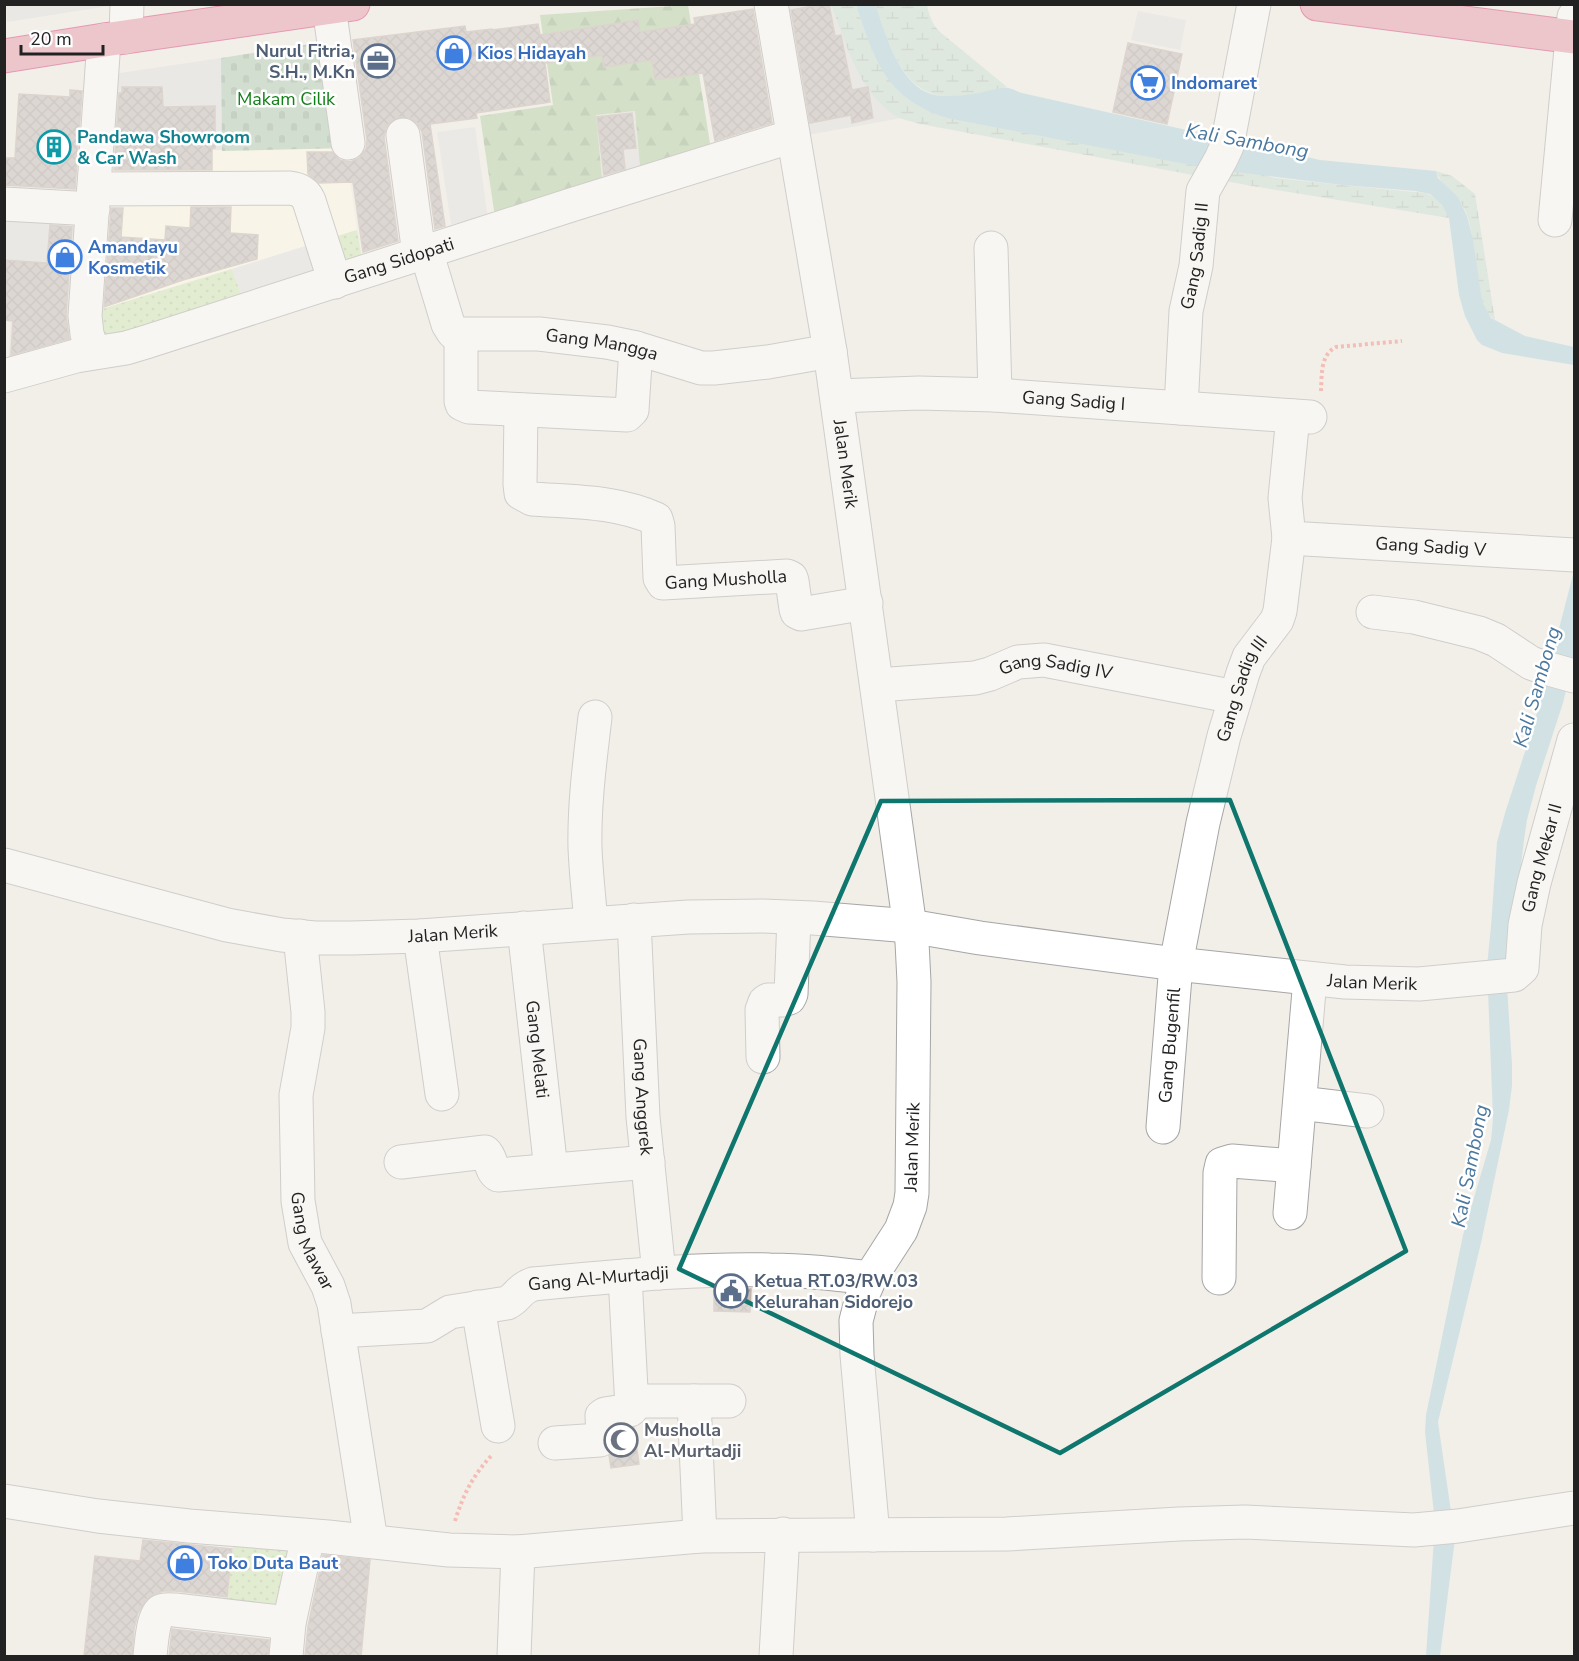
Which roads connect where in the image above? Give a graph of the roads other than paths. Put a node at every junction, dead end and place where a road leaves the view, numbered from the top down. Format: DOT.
graph roads {
  1 [pos="127,4"];
  2 [pos="771,4"];
  3 [pos="1254,4"];
  4 [pos="1317,4"];
  5 [pos="341,6"];
  6 [pos="264,11"];
  7 [pos="1574,30"];
  8 [pos="115,38"];
  9 [pos="4,56"];
  10 [pos="403,135"];
  11 [pos="794,136"];
  12 [pos="348,143"];
  13 [pos="93,199"];
  14 [pos="4,204"];
  15 [pos="1555,220"];
  16 [pos="991,248"];
  17 [pos="423,253"];
  18 [pos="335,282"];
  19 [pos="461,334"];
  20 [pos="636,348"];
  21 [pos="830,351"];
  22 [pos="93,352"];
  23 [pos="4,376"];
  24 [pos="995,395"];
  25 [pos="837,396"];
  26 [pos="1181,408"];
  27 [pos="521,410"];
  28 [pos="1302,417"];
  29 [pos="1289,538"];
  30 [pos="1573,555"];
  31 [pos="866,603"];
  32 [pos="1373,612"];
  33 [pos="1575,676"];
  34 [pos="877,685"];
  35 [pos="1235,697"];
  36 [pos="595,717"];
  37 [pos="1575,740"];
  38 [pos="4,865"];
  39 [pos="794,918"];
  40 [pos="634,920"];
  41 [pos="591,923"];
  42 [pos="910,926"];
  43 [pos="524,928"];
  44 [pos="300,936"];
  45 [pos="420,936"];
  46 [pos="1176,964"];
  47 [pos="1514,975"];
  48 [pos="1310,979"];
  49 [pos="763,1057"];
  50 [pos="442,1094"];
  51 [pos="1300,1103"];
  52 [pos="1367,1111"];
  53 [pos="1163,1127"];
  54 [pos="401,1162"];
  55 [pos="648,1162"];
  56 [pos="1294,1167"];
  57 [pos="551,1170"];
  58 [pos="1290,1212"];
  59 [pos="658,1273"];
  60 [pos="625,1276"];
  61 [pos="870,1278"];
  62 [pos="1219,1278"];
  63 [pos="478,1307"];
  64 [pos="338,1331"];
  65 [pos="632,1401"];
  66 [pos="694,1401"];
  67 [pos="729,1401"];
  68 [pos="498,1426"];
  69 [pos="555,1443"];
  70 [pos="4,1501"];
  71 [pos="1575,1508"];
  72 [pos="783,1534"];
  73 [pos="873,1535"];
  74 [pos="308,1536"];
  75 [pos="700,1536"];
  76 [pos="371,1541"];
  77 [pos="518,1552"];
  78 [pos="289,1623"];
  79 [pos="150,1656"];
  80 [pos="286,1656"];
  81 [pos="514,1656"];
  82 [pos="776,1656"];
  1 -- 8 [label="street"];
  2 -- 11 [label="street, Jalan Merik"];
  3 -- 26 [label="street, Gang Sadig II"];
  4 -- 7 [label="highway"];
  5 -- 6 [label="highway"];
  5 -- 12 [label="street"];
  6 -- 8 [label="highway"];
  7 -- 15 [label="street"];
  8 -- 9 [label="highway"];
  8 -- 13 [label="street"];
  10 -- 17 [label="street"];
  11 -- 17 [label="street, Gang Sidopati"];
  11 -- 21 [label="street, Jalan Merik"];
  13 -- 14 [label="street"];
  13 -- 18 [label="street"];
  13 -- 22 [label="street"];
  16 -- 24 [label="street"];
  17 -- 18 [label="street, Gang Sidopati"];
  17 -- 19 [label="street"];
  18 -- 22 [label="street, Gang Sidopati"];
  19 -- 20 [label="street, Gang Mangga"];
  19 -- 27 [label="street"];
  20 -- 21 [label="street, Gang Mangga"];
  20 -- 27 [label="street"];
  21 -- 25 [label="street, Jalan Merik"];
  22 -- 23 [label="street, Gang Sidopati"];
  24 -- 25 [label="street, Gang Sadig I"];
  24 -- 26 [label="street, Gang Sadig I"];
  25 -- 31 [label="street, Jalan Merik"];
  26 -- 28 [label="street, Gang Sadig I"];
  27 -- 31 [label="street, Gang Musholla"];
  28 -- 29 [label="street, Gang Sadig III"];
  29 -- 30 [label="street, Gang Sadig V"];
  29 -- 35 [label="street, Gang Sadig III"];
  31 -- 34 [label="street, Jalan Merik"];
  32 -- 33 [label="street"];
  34 -- 35 [label="street, Gang Sadig IV"];
  34 -- 42 [label="street, Jalan Merik"];
  35 -- 46 [label="street, Gang Sadig III"];
  36 -- 41 [label="street"];
  37 -- 47 [label="street, Gang Mekar II"];
  38 -- 44 [label="street, Jalan Merik"];
  39 -- 40 [label="street, Jalan Merik"];
  39 -- 42 [label="street, Jalan Merik"];
  39 -- 49 [label="street"];
  40 -- 41 [label="street, Jalan Merik"];
  40 -- 55 [label="street, Gang Anggrek"];
  41 -- 43 [label="street, Jalan Merik"];
  42 -- 46 [label="street, Jalan Merik"];
  42 -- 61 [label="street, Jalan Merik"];
  43 -- 45 [label="street, Jalan Merik"];
  43 -- 57 [label="street, Gang Melati"];
  44 -- 45 [label="street, Jalan Merik"];
  44 -- 64 [label="street, Gang Mawar"];
  45 -- 50 [label="street"];
  46 -- 48 [label="street, Jalan Merik"];
  46 -- 53 [label="street, Gang Bugenfil"];
  47 -- 48 [label="street, Jalan Merik"];
  48 -- 51 [label="street"];
  51 -- 52 [label="street"];
  51 -- 56 [label="street"];
  54 -- 57 [label="street"];
  55 -- 57 [label="street"];
  55 -- 59 [label="street, Gang Anggrek"];
  56 -- 58 [label="street"];
  56 -- 62 [label="street"];
  59 -- 60 [label="street, Gang Al-Murtadji"];
  59 -- 61 [label="street, Gang Al-Murtadji"];
  60 -- 63 [label="street, Gang Al-Murtadji"];
  60 -- 65 [label="street"];
  61 -- 73 [label="street, Jalan Merik"];
  63 -- 64 [label="street, Gang Al-Murtadji"];
  63 -- 68 [label="street"];
  64 -- 76 [label="street, Gang Mawar"];
  65 -- 66 [label="street"];
  65 -- 69 [label="street"];
  66 -- 67 [label="street"];
  66 -- 75 [label="street"];
  70 -- 74 [label="street"];
  71 -- 73 [label="street"];
  72 -- 73 [label="street"];
  72 -- 75 [label="street"];
  72 -- 82 [label="street"];
  74 -- 76 [label="street"];
  74 -- 78 [label="street"];
  75 -- 77 [label="street"];
  76 -- 77 [label="street"];
  77 -- 81 [label="street"];
  78 -- 79 [label="street"];
  78 -- 80 [label="street"];
}
